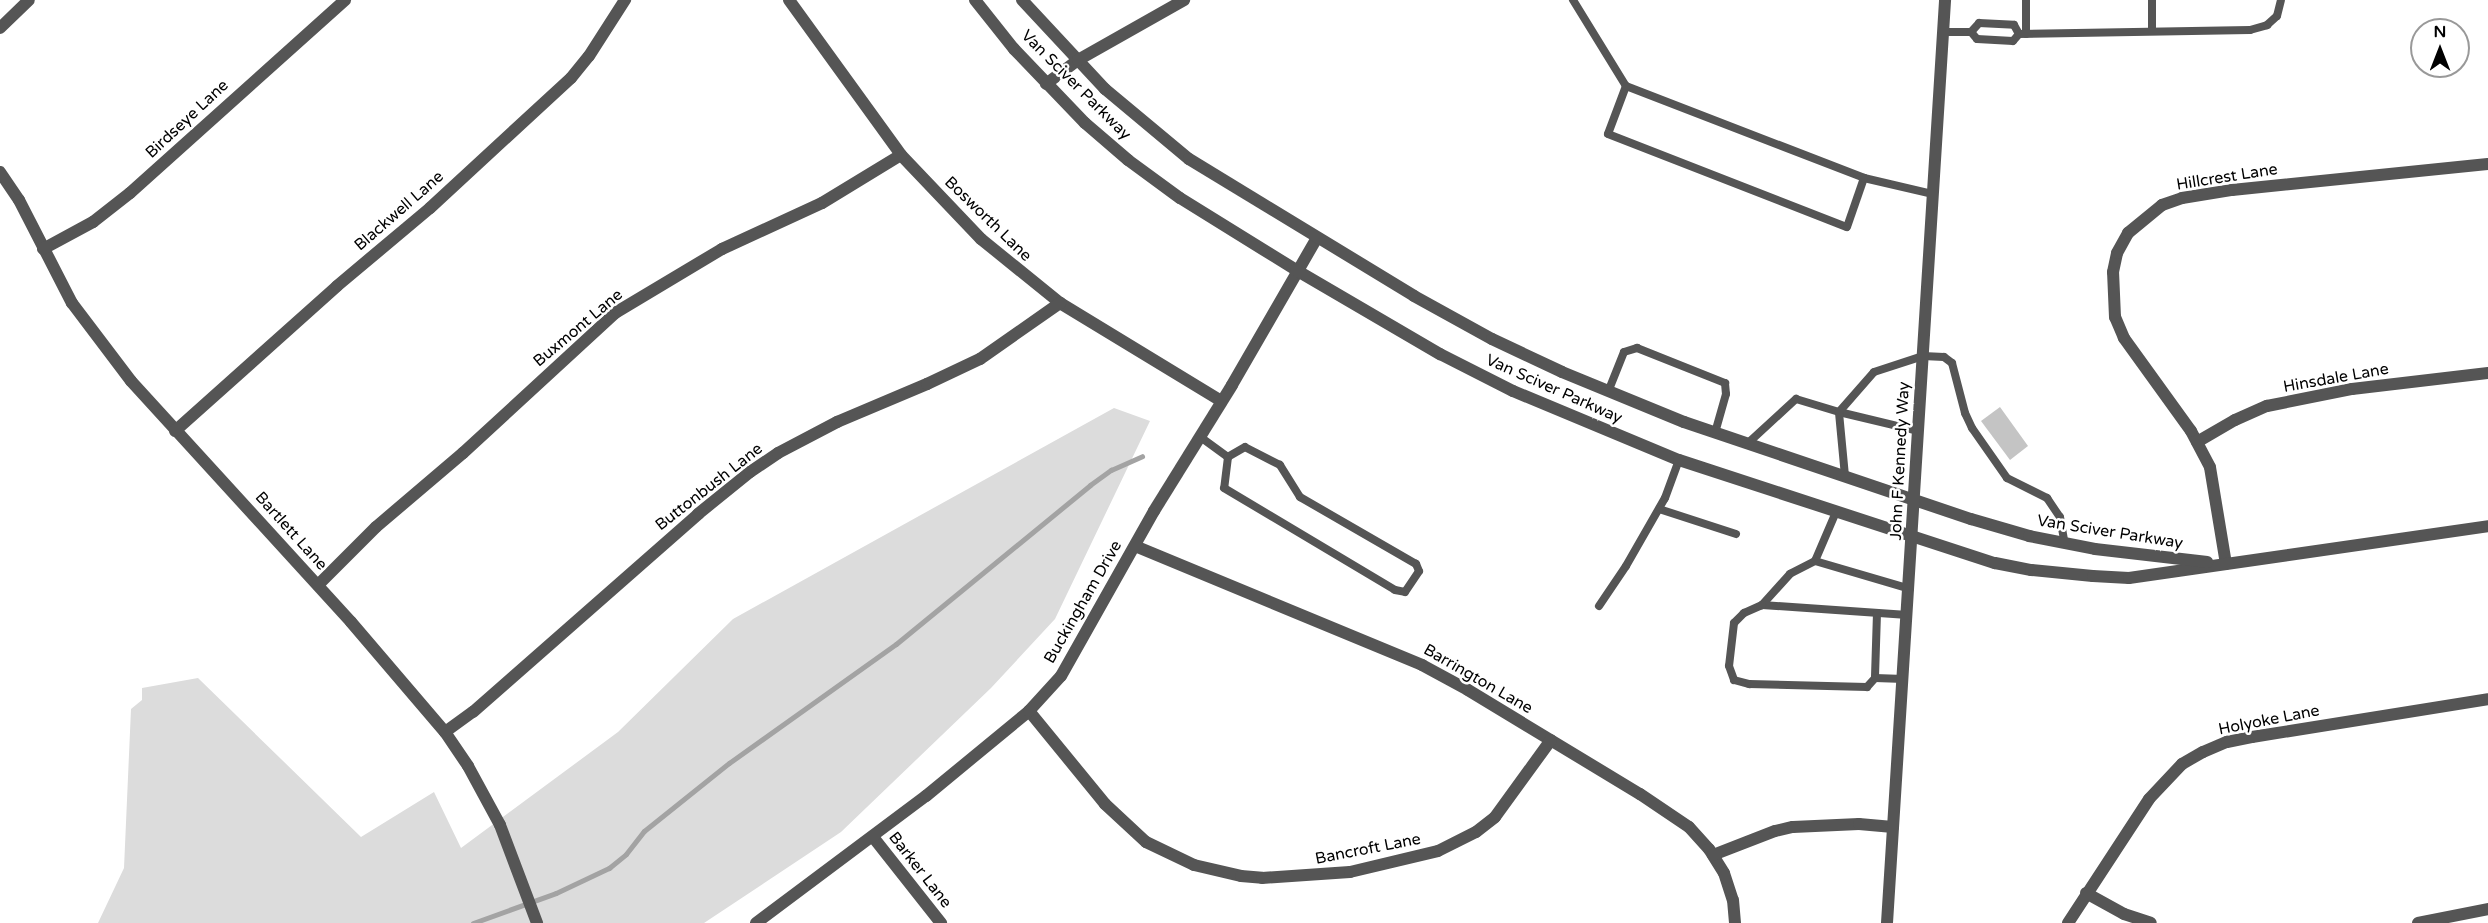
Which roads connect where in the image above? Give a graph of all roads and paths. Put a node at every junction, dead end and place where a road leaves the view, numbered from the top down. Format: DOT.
graph roads {
  1 [pos="28,0"];
  2 [pos="345,0"];
  3 [pos="625,0"];
  4 [pos="789,0"];
  5 [pos="975,0"];
  6 [pos="1022,0"];
  7 [pos="1184,0"];
  8 [pos="1573,0"];
  9 [pos="1945,0"];
  10 [pos="2026,0"];
  11 [pos="2152,0"];
  12 [pos="2281,0"];
  13 [pos="0,28"];
  14 [pos="2152,30"];
  15 [pos="1943,32"];
  16 [pos="1971,32"];
  17 [pos="2023,34"];
  18 [pos="1078,60"];
  19 [pos="1046,84"];
  20 [pos="1626,86"];
  21 [pos="902,155"];
  22 [pos="2488,164"];
  23 [pos="0,172"];
  24 [pos="1864,178"];
  25 [pos="1933,194"];
  26 [pos="1317,238"];
  27 [pos="43,249"];
  28 [pos="1296,270"];
  29 [pos="1060,303"];
  30 [pos="1923,356"];
  31 [pos="2488,373"];
  32 [pos="1608,392"];
  33 [pos="1221,401"];
  34 [pos="1839,412"];
  35 [pos="175,431"];
  36 [pos="1918,431"];
  37 [pos="1715,432"];
  38 [pos="1199,436"];
  39 [pos="2197,442"];
  40 [pos="1748,444"];
  41 [pos="1228,457"];
  42 [pos="1679,460"];
  43 [pos="1845,476"];
  44 [pos="1914,500"];
  45 [pos="1659,510"];
  46 [pos="1836,512"];
  47 [pos="2488,526"];
  48 [pos="1736,534"];
  49 [pos="1912,537"];
  50 [pos="2065,544"];
  51 [pos="1135,546"];
  52 [pos="1815,561"];
  53 [pos="2226,564"];
  54 [pos="318,585"];
  55 [pos="1910,589"];
  56 [pos="1762,605"];
  57 [pos="1599,606"];
  58 [pos="1877,613"];
  59 [pos="1908,615"];
  60 [pos="1875,678"];
  61 [pos="1904,679"];
  62 [pos="2488,699"];
  63 [pos="1029,711"];
  64 [pos="445,732"];
  65 [pos="1551,740"];
  66 [pos="1893,827"];
  67 [pos="873,837"];
  68 [pos="1713,855"];
  69 [pos="2086,892"];
  70 [pos="2488,909"];
  71 [pos="537,923"];
  72 [pos="756,923"];
  73 [pos="941,923"];
  74 [pos="1735,923"];
  75 [pos="1887,923"];
  76 [pos="2068,923"];
  77 [pos="2151,923"];
  78 [pos="2418,923"];
  1 -- 13 [label="street"];
  2 -- 27 [label="street, Birdseye Lane"];
  3 -- 35 [label="street, Blackwell Lane"];
  4 -- 21 [label="street, Bosworth Lane"];
  5 -- 19 [label="street, Van Sciver Parkway"];
  6 -- 18 [label="street, Van Sciver Parkway"];
  7 -- 18 [label="street"];
  8 -- 20 [label="lane"];
  9 -- 15 [label="street, John F Kennedy Way"];
  10 -- 17 [label="lane"];
  11 -- 14 [label="lane"];
  12 -- 14 [label="lane"];
  14 -- 17 [label="lane"];
  15 -- 16 [label="lane"];
  15 -- 25 [label="street, John F Kennedy Way"];
  16 -- 17 [label="lane"];
  16 -- 17 [label="lane"];
  18 -- 19 [label="street"];
  18 -- 26 [label="street, Van Sciver Parkway"];
  19 -- 28 [label="street, Van Sciver Parkway"];
  20 -- 24 [label="lane"];
  20 -- 24 [label="lane"];
  21 -- 29 [label="street, Bosworth Lane"];
  21 -- 54 [label="street, Buxmont Lane"];
  22 -- 39 [label="street, Hillcrest Lane"];
  23 -- 27 [label="street, Bartlett Lane"];
  24 -- 25 [label="lane"];
  25 -- 30 [label="street, John F Kennedy Way"];
  26 -- 28 [label="street, Buckingham Drive"];
  26 -- 32 [label="street, Van Sciver Parkway"];
  27 -- 35 [label="street, Bartlett Lane"];
  28 -- 33 [label="street, Buckingham Drive"];
  28 -- 42 [label="street, Van Sciver Parkway"];
  29 -- 33 [label="street, Bosworth Lane"];
  29 -- 64 [label="street, Buttonbush Lane"];
  30 -- 34 [label="lane"];
  30 -- 36 [label="street, John F Kennedy Way"];
  30 -- 50 [label="lane"];
  31 -- 39 [label="street, Hinsdale Lane"];
  32 -- 37 [label="street, Van Sciver Parkway"];
  32 -- 37 [label="lane"];
  33 -- 38 [label="street, Buckingham Drive"];
  34 -- 36 [label="lane"];
  34 -- 40 [label="lane"];
  34 -- 43 [label="lane"];
  35 -- 54 [label="street, Bartlett Lane"];
  36 -- 44 [label="street, John F Kennedy Way"];
  37 -- 40 [label="street, Van Sciver Parkway"];
  38 -- 41 [label="lane"];
  38 -- 51 [label="street, Buckingham Drive"];
  39 -- 53 [label="street, Hillcrest Lane"];
  40 -- 43 [label="street, Van Sciver Parkway"];
  41 -- 41 [label="lane"];
  42 -- 45 [label="lane"];
  42 -- 46 [label="street, Van Sciver Parkway"];
  43 -- 44 [label="street, Van Sciver Parkway"];
  44 -- 49 [label="street, John F Kennedy Way"];
  44 -- 50 [label="street, Van Sciver Parkway"];
  45 -- 48 [label="lane"];
  45 -- 57 [label="lane"];
  46 -- 49 [label="street, Van Sciver Parkway"];
  46 -- 52 [label="lane"];
  47 -- 53 [label="street, Van Sciver Parkway"];
  49 -- 53 [label="street, Van Sciver Parkway"];
  49 -- 55 [label="street, John F Kennedy Way"];
  50 -- 53 [label="street, Van Sciver Parkway"];
  51 -- 63 [label="street, Buckingham Drive"];
  51 -- 65 [label="street, Barrington Lane"];
  52 -- 55 [label="lane"];
  52 -- 56 [label="lane"];
  54 -- 64 [label="street, Bartlett Lane"];
  55 -- 59 [label="street, John F Kennedy Way"];
  56 -- 58 [label="lane"];
  56 -- 60 [label="lane"];
  58 -- 59 [label="lane"];
  58 -- 60 [label="lane"];
  59 -- 61 [label="street, John F Kennedy Way"];
  60 -- 61 [label="lane"];
  61 -- 66 [label="street, John F Kennedy Way"];
  62 -- 69 [label="street, Holyoke Lane"];
  63 -- 65 [label="street, Bancroft Lane"];
  63 -- 67 [label="street, Buckingham Drive"];
  64 -- 71 [label="street, Bartlett Lane"];
  65 -- 68 [label="street, Barrington Lane"];
  66 -- 68 [label="street"];
  66 -- 75 [label="street, John F Kennedy Way"];
  67 -- 72 [label="street, Buckingham Drive"];
  67 -- 73 [label="street, Barker Lane"];
  68 -- 74 [label="street, Barrington Lane"];
  69 -- 76 [label="street, Holyoke Lane"];
  69 -- 77 [label="street"];
  70 -- 78 [label="street"];
}
